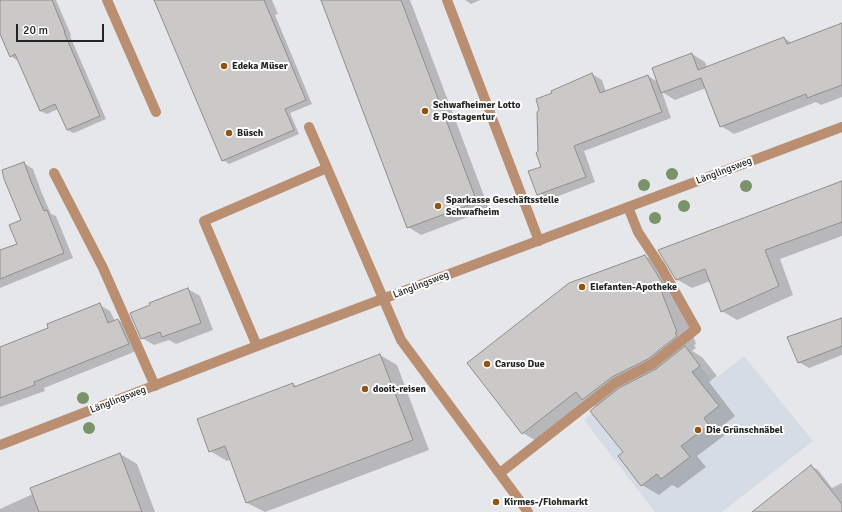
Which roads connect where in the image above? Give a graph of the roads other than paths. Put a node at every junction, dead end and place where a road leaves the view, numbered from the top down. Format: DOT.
graph roads {
  1 [pos="107,0"];
  2 [pos="447,0"];
  3 [pos="156,112"];
  4 [pos="309,127"];
  5 [pos="842,127"];
  6 [pos="327,168"];
  7 [pos="54,173"];
  8 [pos="628,207"];
  9 [pos="539,241"];
  10 [pos="383,299"];
  11 [pos="257,346"];
  12 [pos="155,386"];
  13 [pos="0,445"];
  14 [pos="500,473"];
  15 [pos="528,512"];
  1 -- 3 [label="street"];
  2 -- 9 [label="street"];
  4 -- 6 [label="street"];
  5 -- 8 [label="street, Länglingsweg"];
  6 -- 10 [label="street"];
  6 -- 11 [label="street"];
  7 -- 12 [label="street"];
  8 -- 9 [label="street, Länglingsweg"];
  8 -- 14 [label="street"];
  9 -- 10 [label="street, Länglingsweg"];
  10 -- 11 [label="street, Länglingsweg"];
  10 -- 14 [label="street"];
  11 -- 12 [label="street, Länglingsweg"];
  12 -- 13 [label="street, Länglingsweg"];
  14 -- 15 [label="street"];
}
